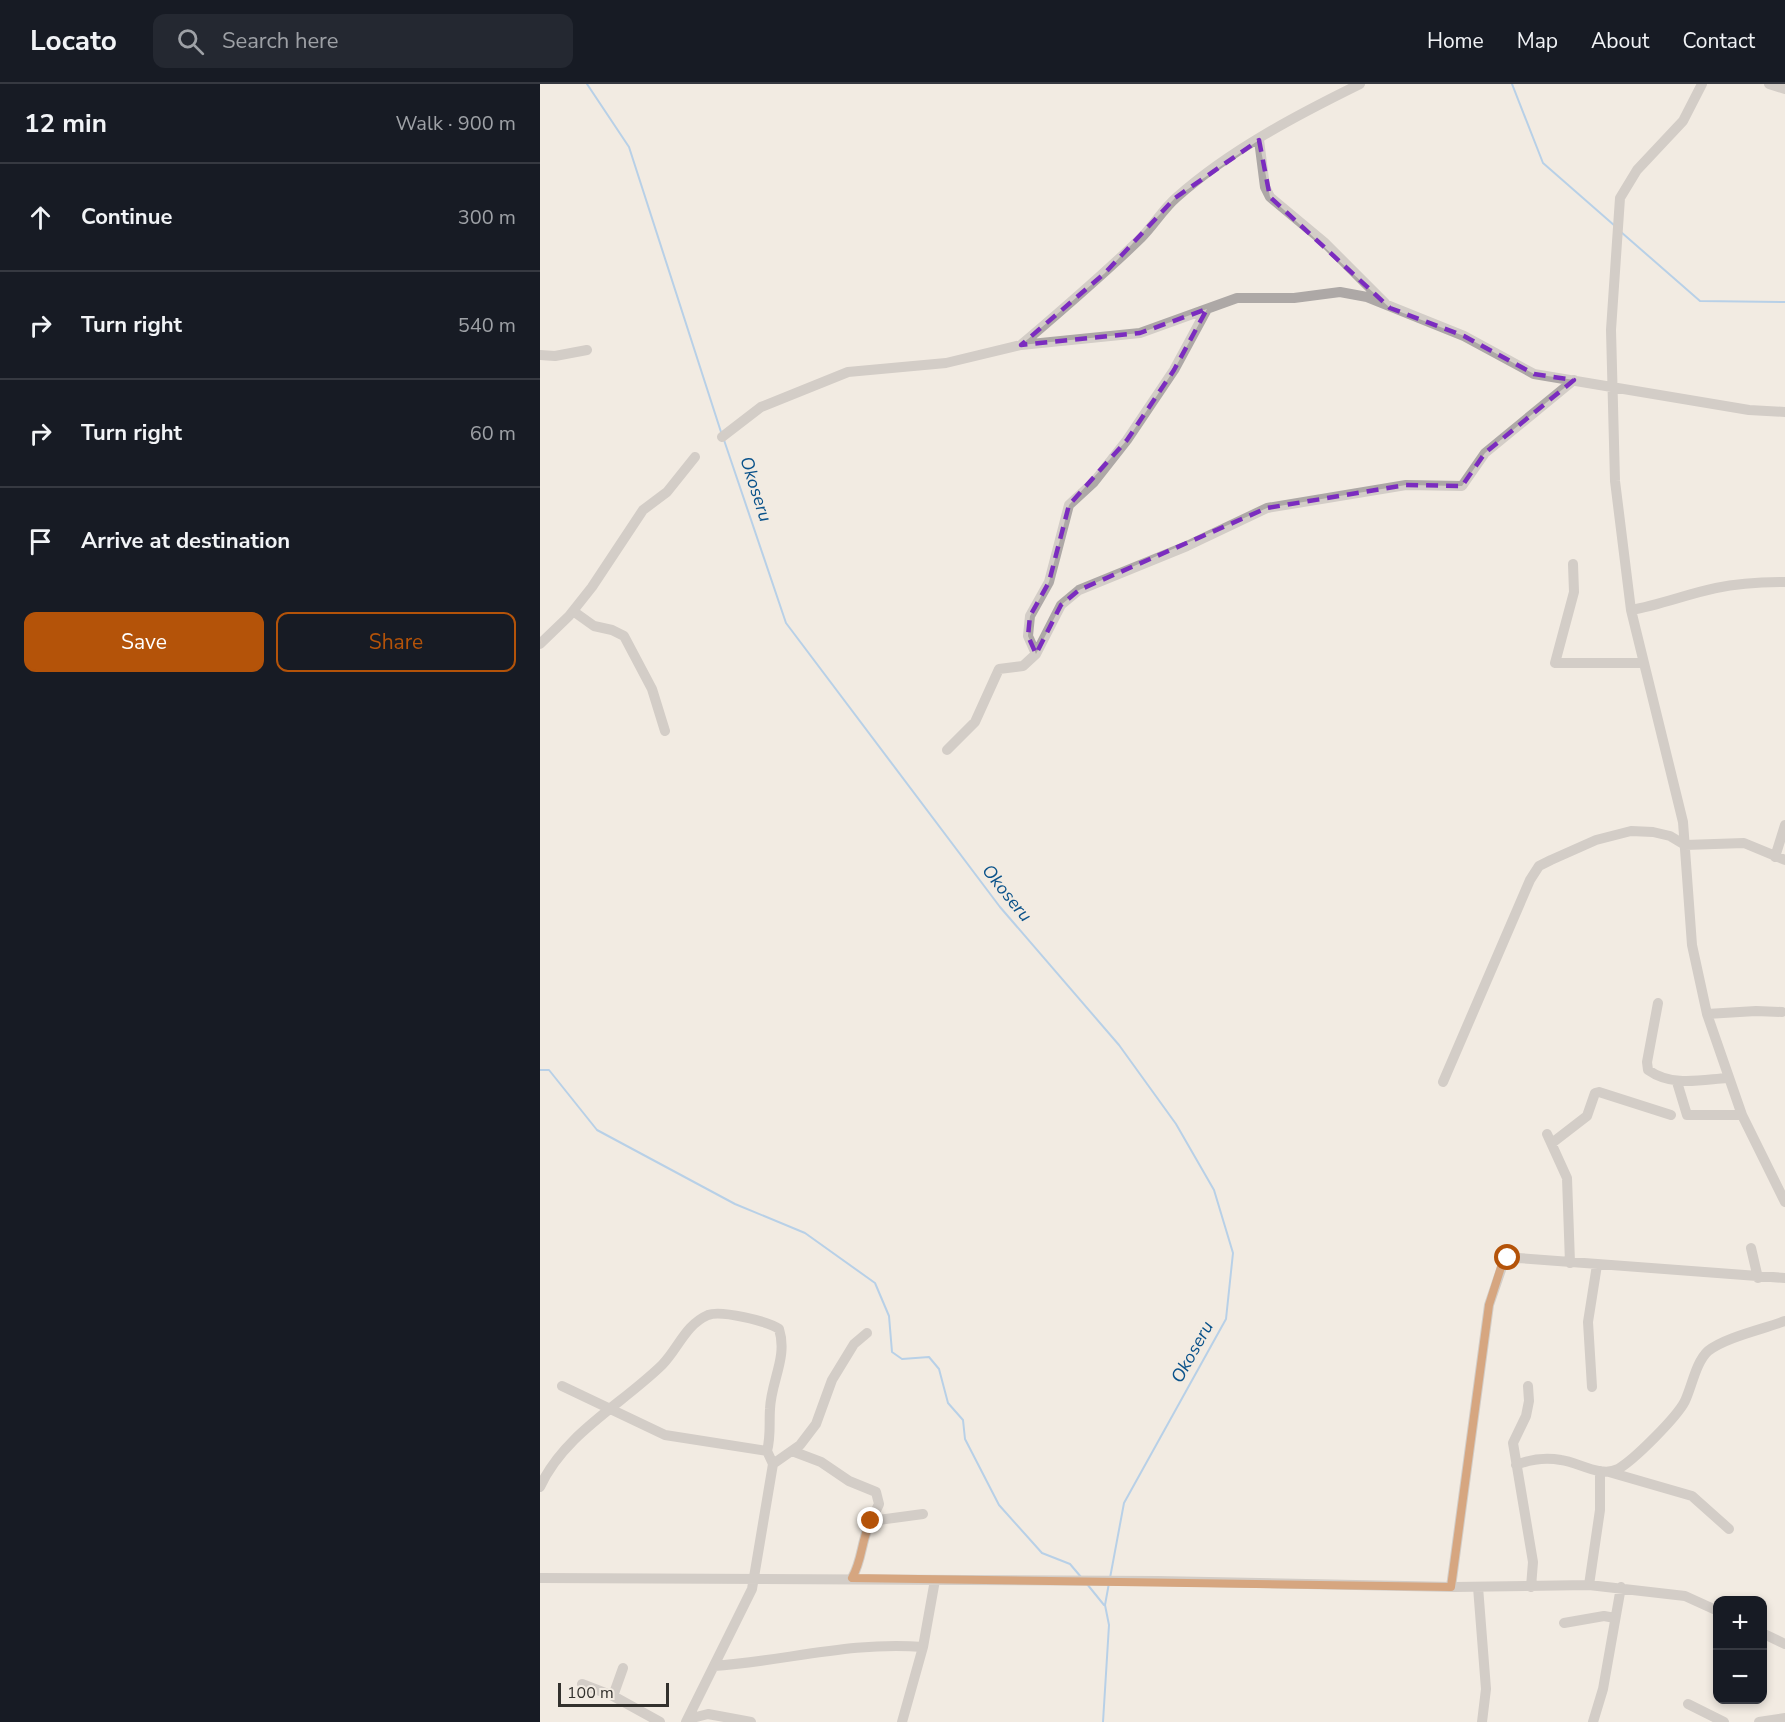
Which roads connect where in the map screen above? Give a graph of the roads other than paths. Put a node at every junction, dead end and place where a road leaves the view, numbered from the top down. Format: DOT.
graph roads {
  1 [pos="1360,84"];
  2 [pos="1702,84"];
  3 [pos="1769,84"];
  4 [pos="1785,89"];
  5 [pos="1259,141"];
  6 [pos="1390,308"];
  7 [pos="1207,309"];
  8 [pos="1021,345"];
  9 [pos="587,350"];
  10 [pos="540,355"];
  11 [pos="1574,380"];
  12 [pos="1613,387"];
  13 [pos="1785,412"];
  14 [pos="722,437"];
  15 [pos="695,457"];
  16 [pos="1573,564"];
  17 [pos="1785,582"];
  18 [pos="1630,610"];
  19 [pos="573,611"];
  20 [pos="540,644"];
  21 [pos="1036,654"];
  22 [pos="1642,663"];
  23 [pos="665,731"];
  24 [pos="947,750"];
  25 [pos="1785,825"];
  26 [pos="1685,845"];
  27 [pos="1780,859"];
  28 [pos="1658,1003"];
  29 [pos="1782,1012"];
  30 [pos="1707,1014"];
  31 [pos="1727,1078"];
  32 [pos="1443,1082"];
  33 [pos="1677,1082"];
  34 [pos="1671,1115"];
  35 [pos="1742,1115"];
  36 [pos="1785,1202"];
  37 [pos="1751,1248"];
  38 [pos="1570,1263"];
  39 [pos="1597,1265"];
  40 [pos="1758,1278"];
  41 [pos="1785,1278"];
  42 [pos="1785,1321"];
  43 [pos="867,1333"];
  44 [pos="562,1386"];
  45 [pos="1528,1386"];
  46 [pos="1592,1387"];
  47 [pos="613,1409"];
  48 [pos="766,1451"];
  49 [pos="792,1451"];
  50 [pos="774,1464"];
  51 [pos="1516,1465"];
  52 [pos="1605,1472"];
  53 [pos="540,1487"];
  54 [pos="923,1514"];
  55 [pos="871,1521"];
  56 [pos="1729,1529"];
  57 [pos="540,1578"];
  58 [pos="754,1578"];
  59 [pos="852,1578"];
  60 [pos="935,1580"];
  61 [pos="1589,1585"];
  62 [pos="1451,1587"];
  63 [pos="1478,1587"];
  64 [pos="1531,1587"];
  65 [pos="1621,1587"];
  66 [pos="1713,1609"];
  67 [pos="1615,1618"];
  68 [pos="1564,1623"];
  69 [pos="1767,1635"];
  70 [pos="1785,1644"];
  71 [pos="923,1647"];
  72 [pos="714,1665"];
  73 [pos="623,1668"];
  74 [pos="582,1684"];
  75 [pos="613,1696"];
  76 [pos="1688,1704"];
  77 [pos="1785,1718"];
  78 [pos="687,1720"];
  79 [pos="660,1722"];
  80 [pos="751,1722"];
  81 [pos="902,1722"];
  82 [pos="1482,1722"];
  83 [pos="1593,1722"];
  84 [pos="1724,1722"];
  85 [pos="1760,1722"];
  1 -- 5 [label="street"];
  2 -- 12 [label="street"];
  3 -- 4 [label="street"];
  5 -- 6 [label="street"];
  5 -- 8 [label="street"];
  6 -- 7 [label="street"];
  6 -- 11 [label="street"];
  7 -- 8 [label="street"];
  7 -- 21 [label="street"];
  8 -- 14 [label="street"];
  9 -- 10 [label="street"];
  11 -- 12 [label="street"];
  11 -- 21 [label="street"];
  12 -- 13 [label="street"];
  12 -- 18 [label="street"];
  15 -- 19 [label="street"];
  16 -- 22 [label="street"];
  17 -- 18 [label="street"];
  18 -- 22 [label="street"];
  19 -- 20 [label="street"];
  19 -- 23 [label="street"];
  21 -- 24 [label="street"];
  22 -- 26 [label="street"];
  25 -- 27 [label="street"];
  26 -- 27 [label="street"];
  26 -- 30 [label="street"];
  26 -- 32 [label="street"];
  28 -- 33 [label="street"];
  29 -- 30 [label="street"];
  30 -- 31 [label="street"];
  31 -- 33 [label="street"];
  31 -- 35 [label="street"];
  33 -- 35 [label="street"];
  34 -- 38 [label="street"];
  35 -- 36 [label="street"];
  37 -- 40 [label="street"];
  38 -- 39 [label="street"];
  38 -- 62 [label="street"];
  39 -- 40 [label="street"];
  39 -- 46 [label="street"];
  40 -- 41 [label="street"];
  42 -- 52 [label="street"];
  43 -- 49 [label="street"];
  44 -- 47 [label="street"];
  45 -- 51 [label="street"];
  47 -- 48 [label="street"];
  47 -- 48 [label="street"];
  47 -- 53 [label="street"];
  48 -- 50 [label="street"];
  49 -- 50 [label="street"];
  49 -- 55 [label="street"];
  50 -- 58 [label="street"];
  51 -- 52 [label="street"];
  51 -- 64 [label="street"];
  52 -- 56 [label="street"];
  52 -- 61 [label="street"];
  54 -- 55 [label="street"];
  55 -- 59 [label="street"];
  57 -- 58 [label="street"];
  58 -- 59 [label="street"];
  58 -- 72 [label="street"];
  59 -- 60 [label="street"];
  60 -- 62 [label="street"];
  60 -- 71 [label="street"];
  61 -- 64 [label="street"];
  61 -- 65 [label="street"];
  62 -- 63 [label="street"];
  63 -- 64 [label="street"];
  63 -- 82 [label="street"];
  65 -- 66 [label="street"];
  65 -- 67 [label="street"];
  67 -- 68 [label="street"];
  67 -- 83 [label="street"];
  69 -- 70 [label="street"];
  71 -- 72 [label="street"];
  71 -- 81 [label="street"];
  72 -- 78 [label="street"];
  73 -- 75 [label="street"];
  74 -- 75 [label="street"];
  75 -- 79 [label="street"];
  76 -- 84 [label="street"];
  77 -- 85 [label="street"];
  78 -- 80 [label="street"];
}
